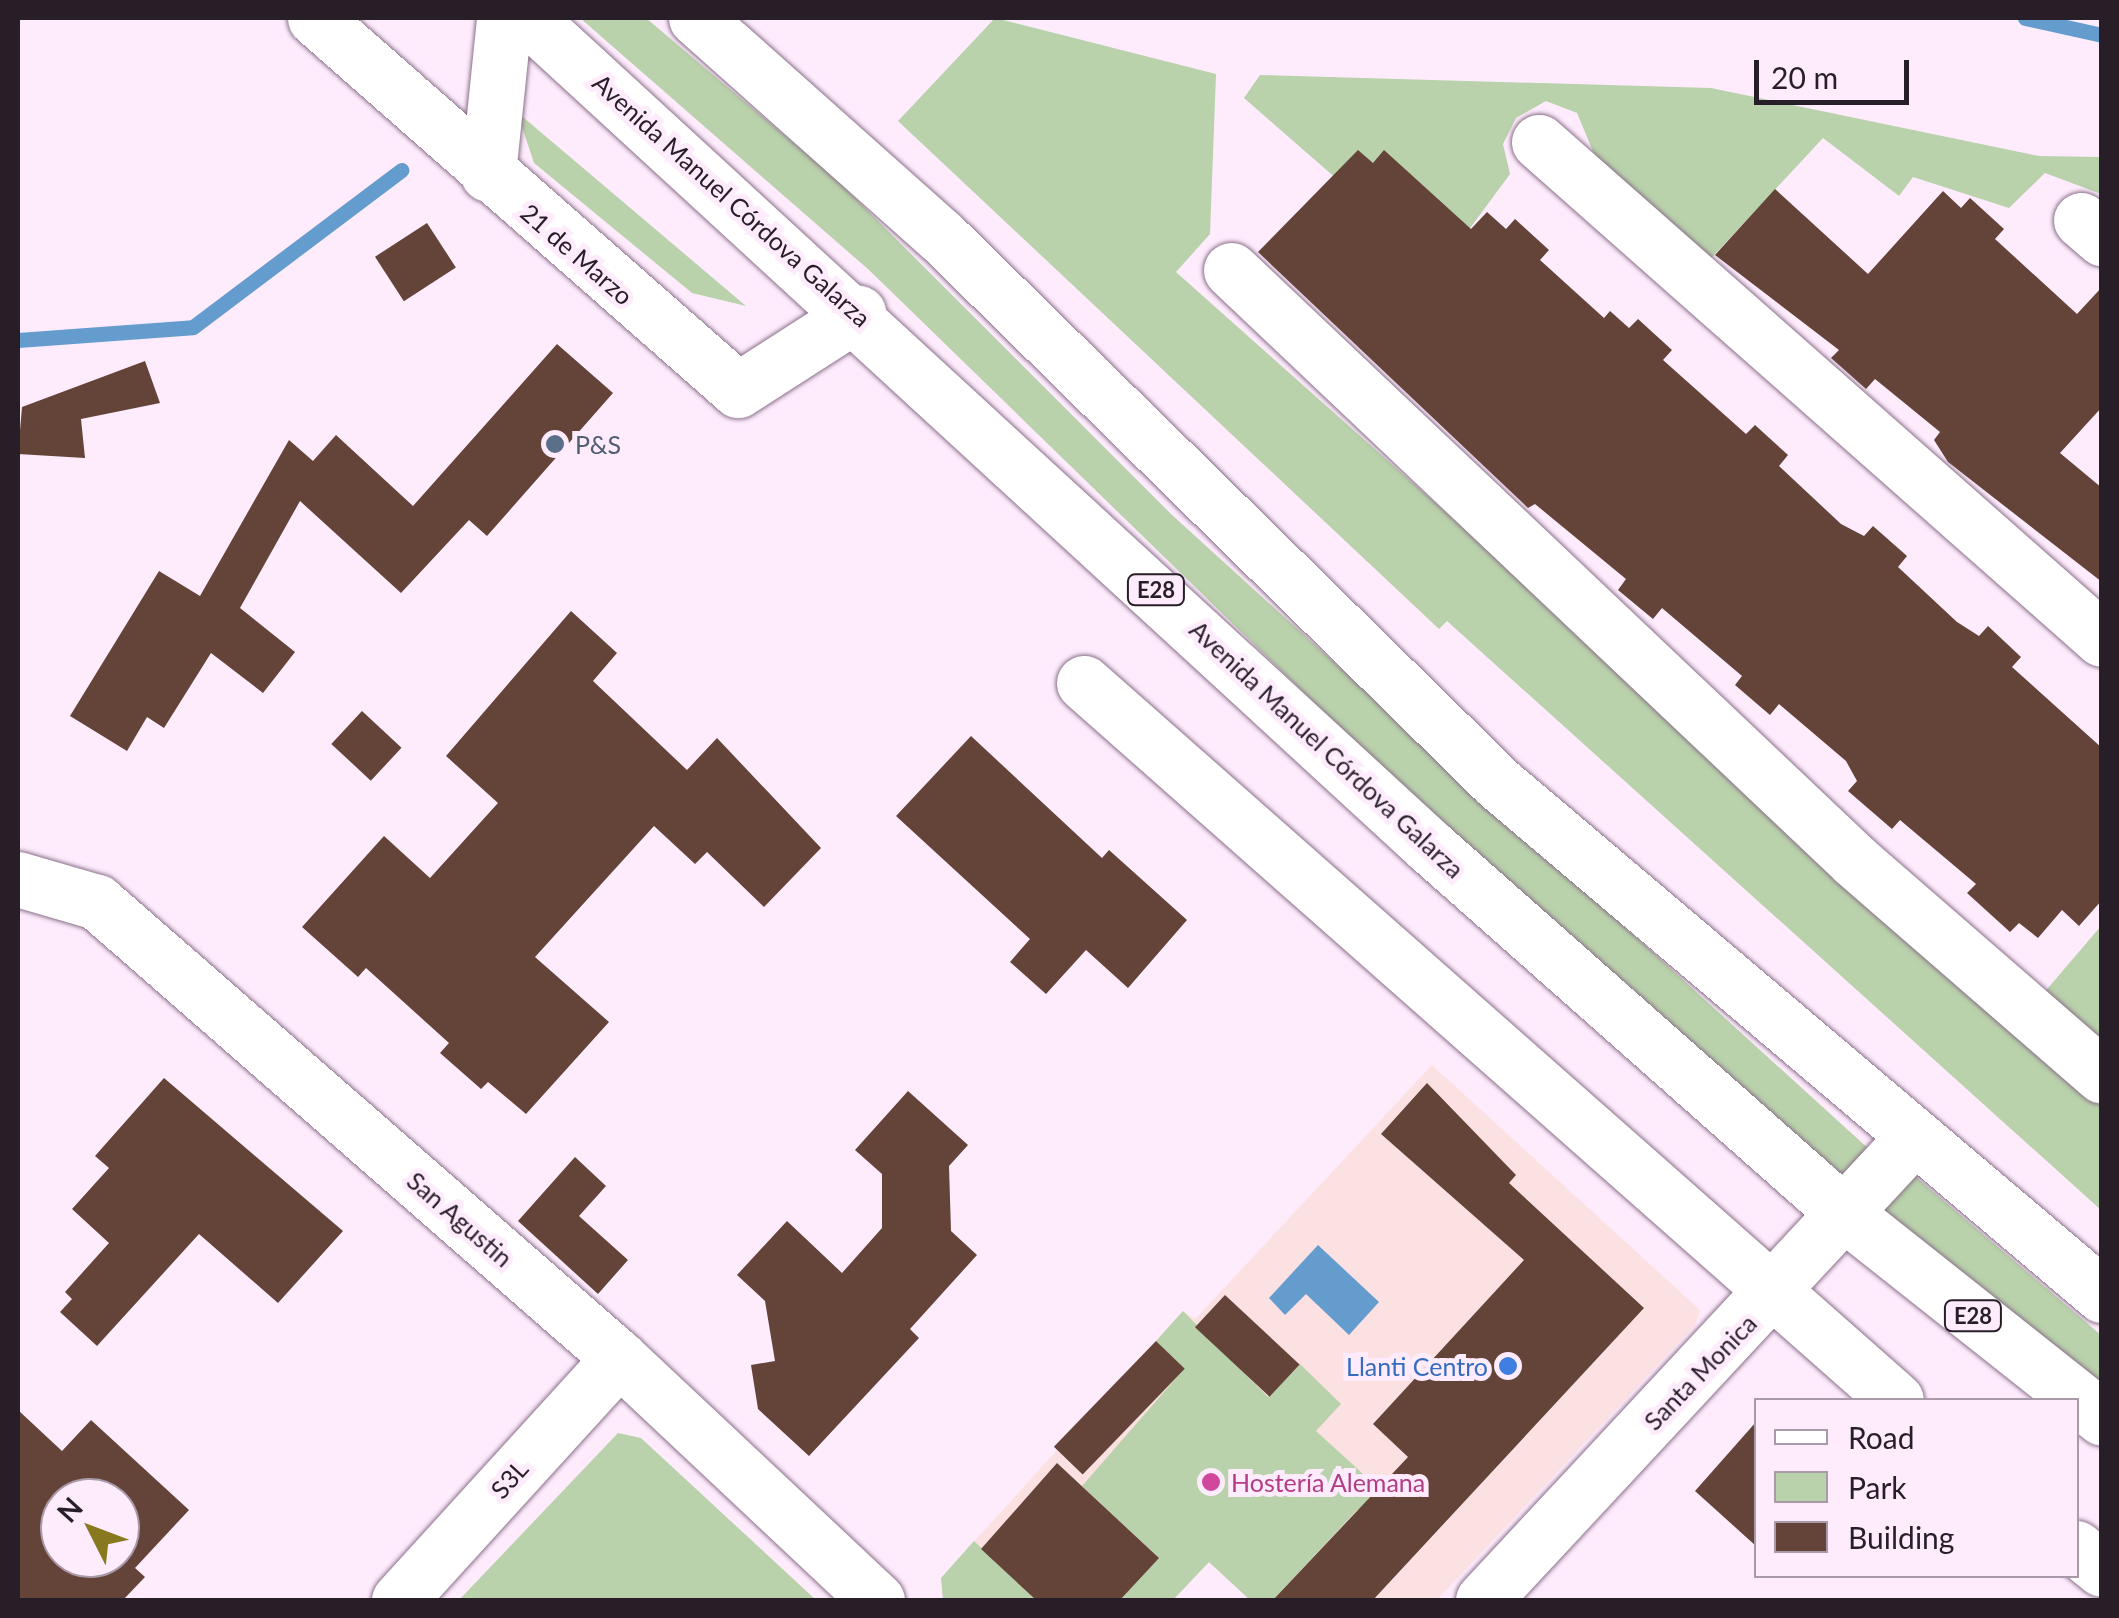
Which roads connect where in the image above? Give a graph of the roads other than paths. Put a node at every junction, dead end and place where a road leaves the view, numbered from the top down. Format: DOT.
graph roads {
  1 [pos="315,18"];
  2 [pos="504,18"];
  3 [pos="528,18"];
  4 [pos="696,18"];
  5 [pos="1539,142"];
  6 [pos="488,174"];
  7 [pos="1231,270"];
  8 [pos="858,313"];
  9 [pos="2102,639"];
  10 [pos="1084,683"];
  11 [pos="18,879"];
  12 [pos="2102,1076"];
  13 [pos="1912,1139"];
  14 [pos="1844,1214"];
  15 [pos="2102,1295"];
  16 [pos="1771,1298"];
  17 [pos="619,1358"];
  18 [pos="1894,1398"];
  19 [pos="2077,1398"];
  20 [pos="2079,1400"];
  21 [pos="2102,1418"];
  22 [pos="2079,1550"];
  23 [pos="2102,1569"];
  24 [pos="399,1600"];
  25 [pos="877,1600"];
  26 [pos="1483,1600"];
  1 -- 6 [label="street, 21 de Marzo"];
  2 -- 6 [label="street"];
  3 -- 8 [label="street, Avenida Manuel Córdova Galarza / E28"];
  4 -- 13 [label="street"];
  5 -- 9 [label="street"];
  6 -- 8 [label="street, 21 de Marzo"];
  7 -- 12 [label="street"];
  8 -- 14 [label="street, Avenida Manuel Córdova Galarza / E28"];
  10 -- 16 [label="street"];
  11 -- 17 [label="street, San Agustin"];
  13 -- 14 [label="street, Santa Monica"];
  13 -- 15 [label="street"];
  14 -- 16 [label="street, Santa Monica"];
  14 -- 19 [label="street, Avenida Manuel Córdova Galarza / E28"];
  16 -- 18 [label="street"];
  16 -- 26 [label="street, Santa Monica"];
  17 -- 24 [label="street, S3L"];
  17 -- 25 [label="street, San Agustin"];
  20 -- 21 [label="street, Avenida Manuel Córdova Galarza / E28"];
  22 -- 23 [label="street"];
}
